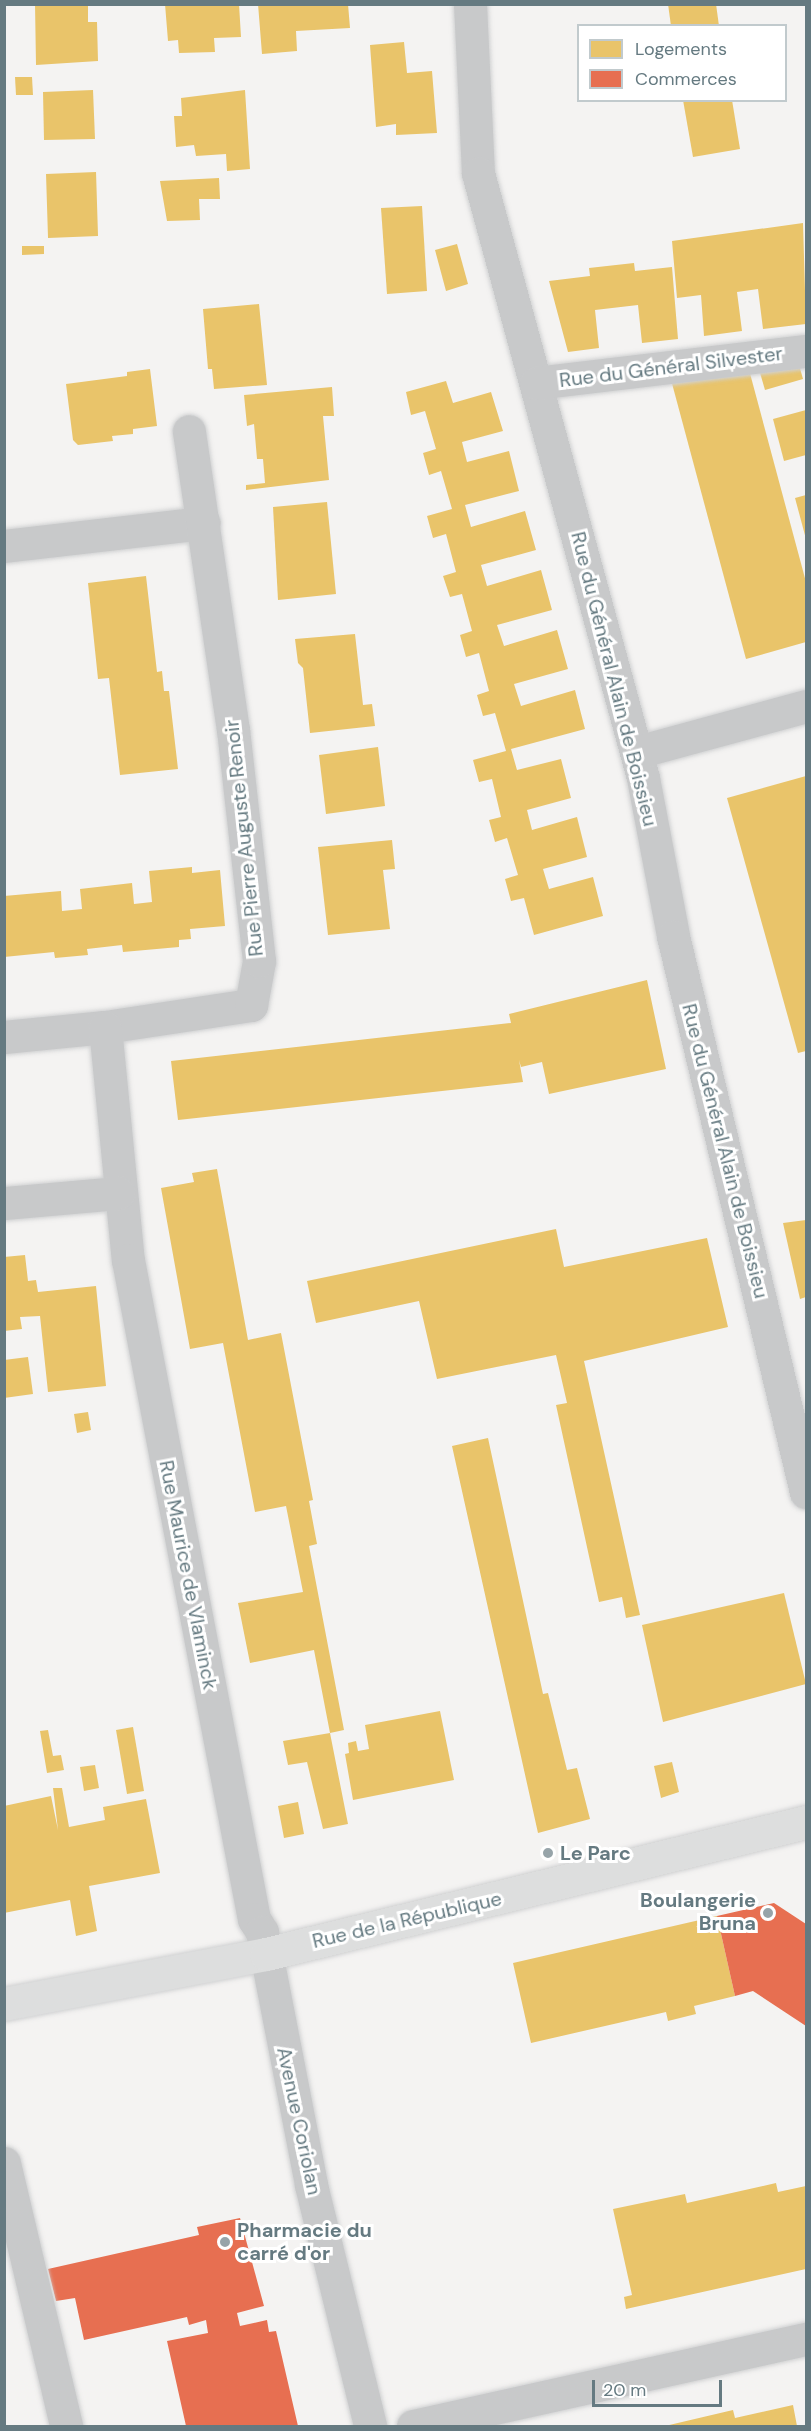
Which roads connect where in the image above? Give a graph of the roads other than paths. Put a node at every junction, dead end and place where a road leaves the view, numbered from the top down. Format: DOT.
graph roads {
  1 [pos="470,4"];
  2 [pos="807,351"];
  3 [pos="536,383"];
  4 [pos="189,431"];
  5 [pos="204,523"];
  6 [pos="4,546"];
  7 [pos="807,706"];
  8 [pos="637,752"];
  9 [pos="105,1027"];
  10 [pos="4,1037"];
  11 [pos="118,1193"];
  12 [pos="4,1203"];
  13 [pos="807,1492"];
  14 [pos="807,1822"];
  15 [pos="266,1954"];
  16 [pos="4,2004"];
  17 [pos="4,2163"];
  18 [pos="807,2339"];
  19 [pos="66,2427"];
  20 [pos="370,2427"];
  21 [pos="412,2427"];
  1 -- 3 [label="street, Rue du Général Alain de Boissieu"];
  2 -- 3 [label="street, Rue du Général Silvester"];
  3 -- 8 [label="street, Rue du Général Alain de Boissieu"];
  4 -- 5 [label="street, Rue Pierre Auguste Renoir"];
  5 -- 6 [label="street"];
  5 -- 9 [label="street, Rue Pierre Auguste Renoir"];
  7 -- 8 [label="street"];
  8 -- 13 [label="street, Rue du Général Alain de Boissieu"];
  9 -- 10 [label="street"];
  9 -- 11 [label="street, Rue Maurice de Vlaminck"];
  11 -- 12 [label="street"];
  11 -- 15 [label="street, Rue Maurice de Vlaminck"];
  14 -- 15 [label="main road, Rue de la République"];
  15 -- 16 [label="main road, Rue de la République"];
  15 -- 20 [label="street, Avenue Coriolan"];
  17 -- 19 [label="street"];
  18 -- 21 [label="street"];
}
